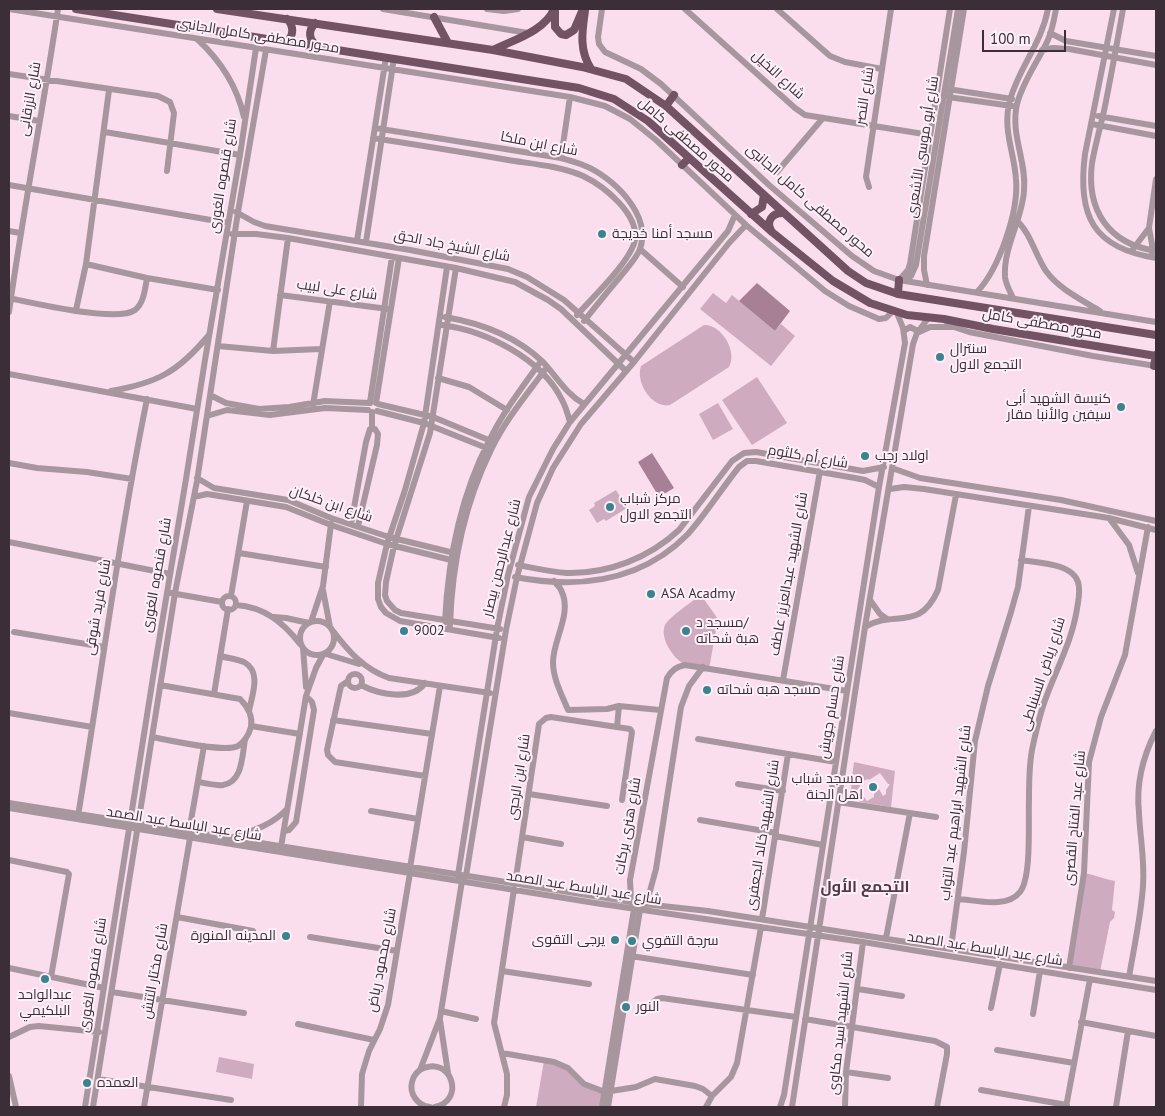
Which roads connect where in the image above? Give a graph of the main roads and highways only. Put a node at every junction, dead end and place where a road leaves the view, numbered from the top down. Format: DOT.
graph roads {
  1 [pos="76,9"];
  2 [pos="217,9"];
  3 [pos="554,9"];
  4 [pos="584,9"];
  5 [pos="434,17"];
  6 [pos="287,19"];
  7 [pos="316,23"];
  8 [pos="287,42"];
  9 [pos="448,43"];
  10 [pos="319,47"];
  11 [pos="493,50"];
  12 [pos="591,69"];
  13 [pos="674,95"];
  14 [pos="666,106"];
  15 [pos="689,158"];
  16 [pos="682,165"];
  17 [pos="764,195"];
  18 [pos="784,213"];
  19 [pos="752,214"];
  20 [pos="772,232"];
  21 [pos="899,280"];
  22 [pos="898,294"];
  23 [pos="1156,336"];
  24 [pos="1156,356"];
  25 [pos="1155,366"];
  1 -- 8 [label="main road, محور مصطفى كامل"];
  2 -- 6 [label="main road, محور مصطفى كامل"];
  3 -- 4 [label="main road"];
  3 -- 11 [label="main road"];
  4 -- 12 [label="main road"];
  5 -- 9 [label="main road"];
  6 -- 7 [label="main road, محور مصطفى كامل"];
  6 -- 8 [label="main road"];
  7 -- 9 [label="main road, محور مصطفى كامل"];
  7 -- 10 [label="main road"];
  8 -- 10 [label="main road, محور مصطفى كامل"];
  9 -- 11 [label="main road, محور مصطفى كامل"];
  10 -- 15 [label="main road, محور مصطفى كامل"];
  11 -- 12 [label="main road, محور مصطفى كامل"];
  12 -- 14 [label="main road, محور مصطفى كامل"];
  13 -- 14 [label="main road"];
  14 -- 17 [label="main road, محور مصطفى كامل"];
  15 -- 16 [label="main road"];
  15 -- 19 [label="main road, محور مصطفى كامل"];
  17 -- 18 [label="main road, محور مصطفى كامل"];
  17 -- 19 [label="main road"];
  18 -- 20 [label="main road"];
  18 -- 22 [label="main road, محور مصطفى كامل"];
  19 -- 20 [label="main road, محور مصطفى كامل"];
  20 -- 24 [label="main road, محور مصطفى كامل"];
  21 -- 22 [label="main road"];
  22 -- 23 [label="main road, محور مصطفى كامل"];
  24 -- 25 [label="main road"];
}
